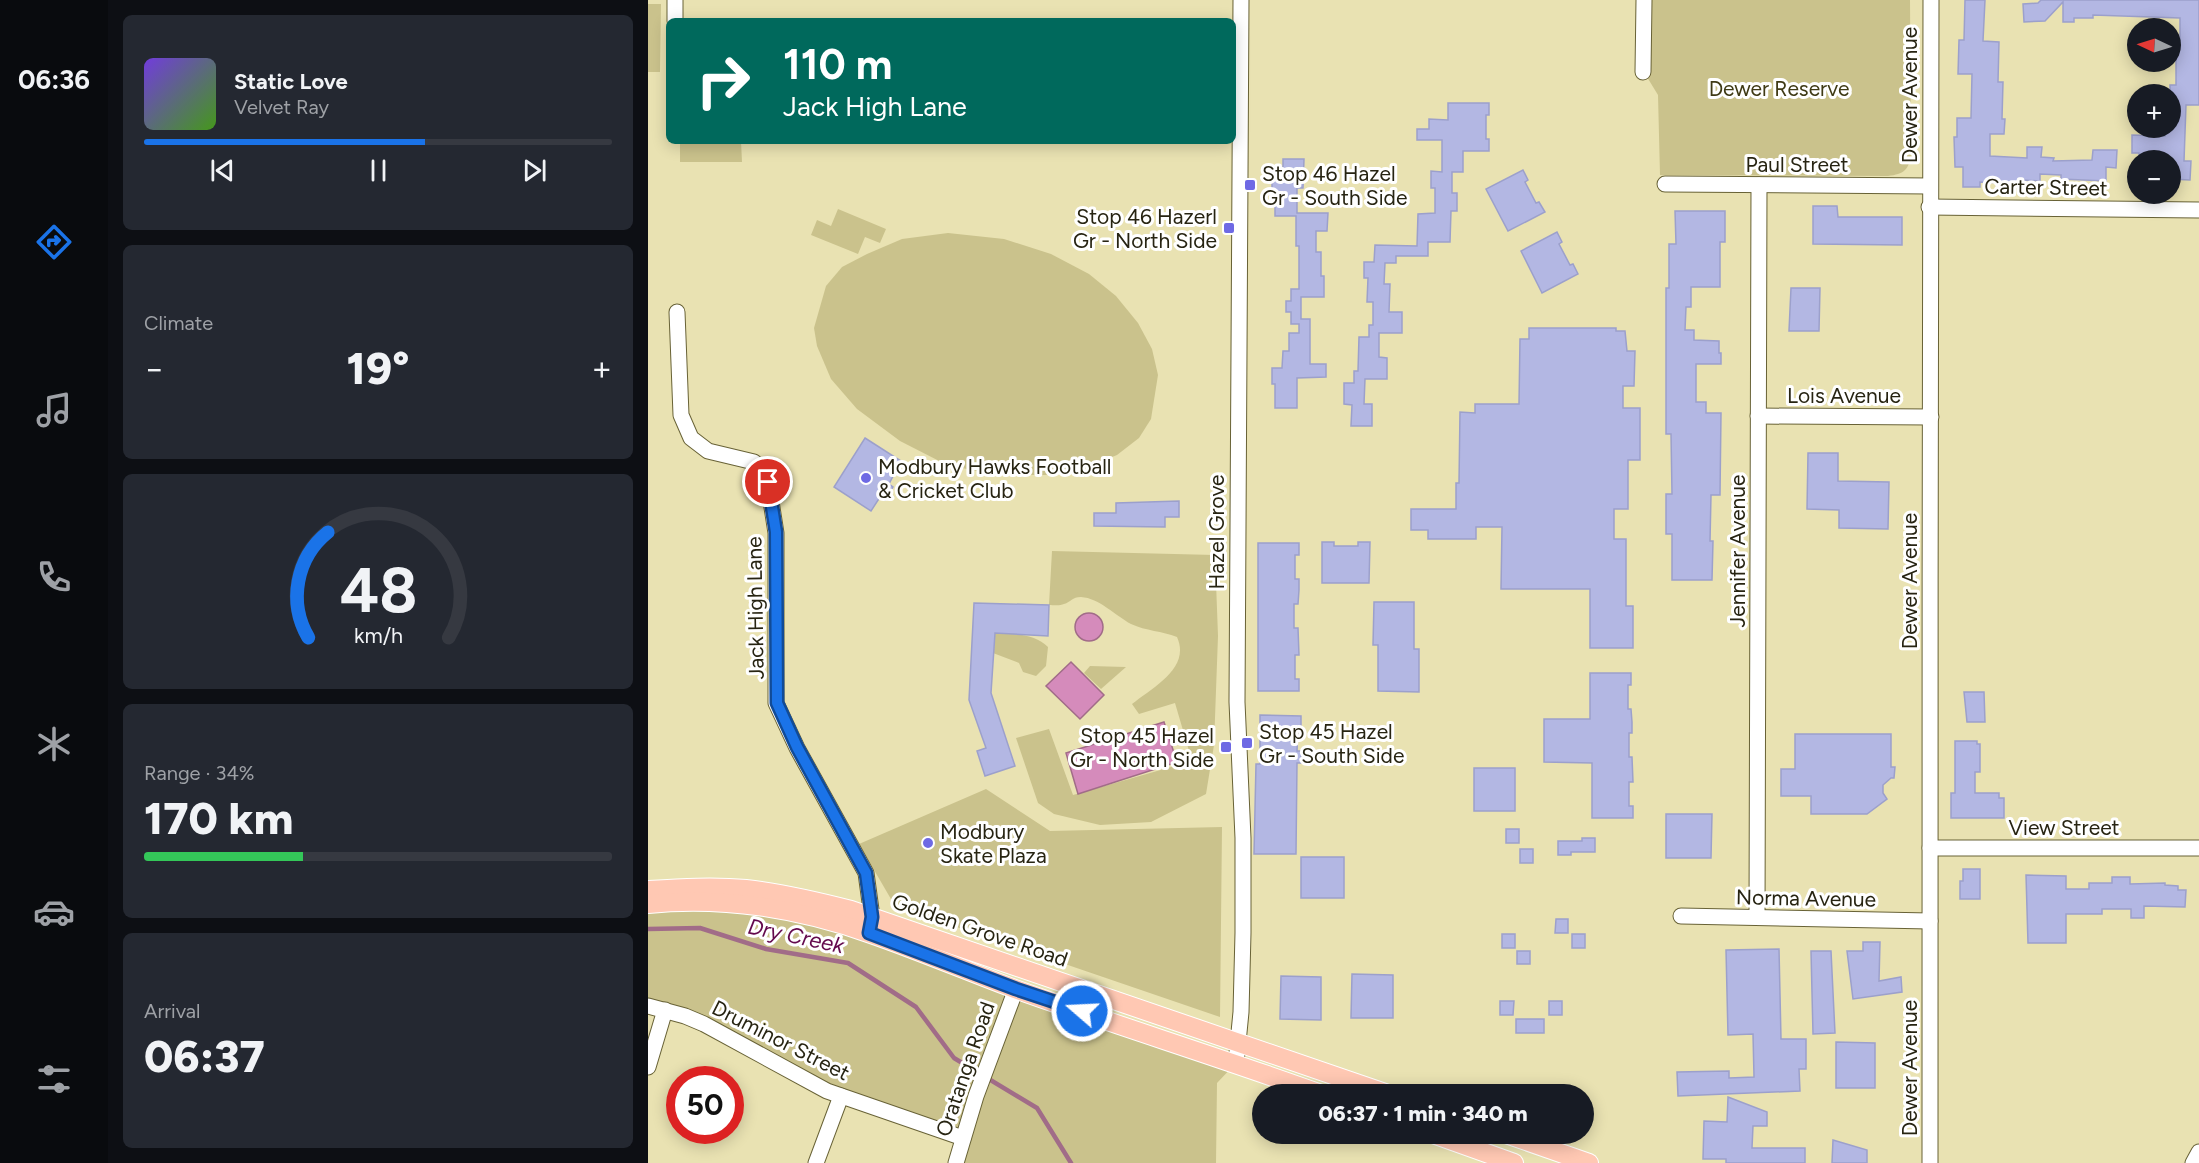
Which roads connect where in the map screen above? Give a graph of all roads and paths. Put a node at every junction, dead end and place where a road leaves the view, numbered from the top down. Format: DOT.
graph roads {
  1 [pos="675,0"];
  2 [pos="1241,0"];
  3 [pos="1644,0"];
  4 [pos="1931,0"];
  5 [pos="675,18"];
  6 [pos="1643,72"];
  7 [pos="1665,184"];
  8 [pos="1759,185"];
  9 [pos="1930,186"];
  10 [pos="1929,207"];
  11 [pos="2199,210"];
  12 [pos="677,312"];
  13 [pos="1758,416"];
  14 [pos="1930,417"];
  15 [pos="1930,848"];
  16 [pos="2199,848"];
  17 [pos="648,890"];
  18 [pos="689,895"];
  19 [pos="648,904"];
  20 [pos="1681,916"];
  21 [pos="1757,917"];
  22 [pos="1930,921"];
  23 [pos="871,925"];
  24 [pos="1023,968"];
  25 [pos="1016,989"];
  26 [pos="648,1006"];
  27 [pos="665,1010"];
  28 [pos="1238,1043"];
  29 [pos="1236,1063"];
  30 [pos="648,1067"];
  31 [pos="1294,1084"];
  32 [pos="1359,1084"];
  33 [pos="841,1096"];
  34 [pos="963,1138"];
  35 [pos="1461,1144"];
  36 [pos="1535,1144"];
  37 [pos="2199,1152"];
  38 [pos="816,1163"];
  39 [pos="956,1163"];
  40 [pos="1514,1163"];
  41 [pos="1589,1163"];
  42 [pos="1930,1163"];
  43 [pos="2193,1163"];
  1 -- 5 [label="street"];
  2 -- 28 [label="street, Hazel Grove"];
  3 -- 6 [label="street"];
  4 -- 9 [label="street, Dewer Avenue"];
  7 -- 8 [label="street, Paul Street"];
  8 -- 9 [label="street, Paul Street"];
  8 -- 13 [label="street, Jennifer Avenue"];
  9 -- 10 [label="street, Dewer Avenue"];
  10 -- 11 [label="street, Carter Street"];
  10 -- 14 [label="street, Dewer Avenue"];
  12 -- 23 [label="street, Jack High Lane"];
  13 -- 14 [label="street, Lois Avenue"];
  13 -- 21 [label="street, Jennifer Avenue"];
  14 -- 15 [label="street, Dewer Avenue"];
  15 -- 16 [label="street, View Street"];
  15 -- 22 [label="street, Dewer Avenue"];
  17 -- 18 [label="main road, Golden Grove Road"];
  18 -- 19 [label="main road, Golden Grove Road"];
  18 -- 23 [label="main road, Golden Grove Road"];
  20 -- 21 [label="street, Norma Avenue"];
  21 -- 22 [label="street, Norma Avenue"];
  22 -- 42 [label="street, Dewer Avenue"];
  23 -- 24 [label="main road, Golden Grove Road"];
  23 -- 25 [label="main road, Golden Grove Road"];
  24 -- 25 [label="main road"];
  24 -- 28 [label="main road, Golden Grove Road"];
  25 -- 29 [label="main road, Golden Grove Road"];
  25 -- 34 [label="street, Oratanga Road"];
  26 -- 27 [label="street, Druminor Street"];
  27 -- 30 [label="street"];
  27 -- 33 [label="street, Druminor Street"];
  28 -- 29 [label="street, Hazel Grove"];
  28 -- 32 [label="main road, Golden Grove Road"];
  29 -- 31 [label="main road, Golden Grove Road"];
  33 -- 34 [label="street, Druminor Street"];
  33 -- 38 [label="street"];
  34 -- 39 [label="street, Oratanga Road"];
  35 -- 40 [label="main road"];
  36 -- 41 [label="main road"];
  37 -- 43 [label="street"];
}
